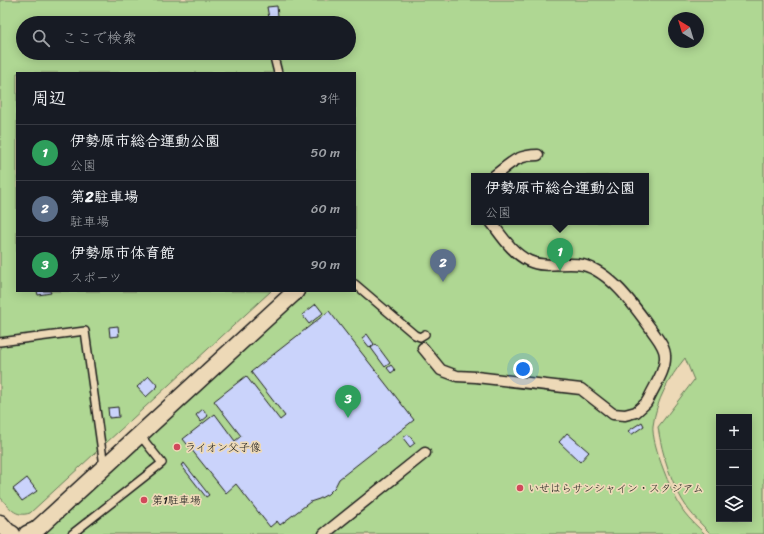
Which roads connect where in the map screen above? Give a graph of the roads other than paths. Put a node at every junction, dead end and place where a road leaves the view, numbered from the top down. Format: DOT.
graph roads {
  1 [pos="275,60"];
  2 [pos="278,72"];
  3 [pos="538,155"];
  4 [pos="498,173"];
  5 [pos="493,225"];
  6 [pos="356,285"];
  7 [pos="295,292"];
  8 [pos="425,334"];
  9 [pos="0,342"];
  10 [pos="423,348"];
  11 [pos="139,434"];
  12 [pos="425,453"];
  13 [pos="104,466"];
  14 [pos="0,523"];
  15 [pos="12,534"];
  16 [pos="27,534"];
  17 [pos="72,534"];
  18 [pos="324,534"];
  1 -- 2 [label="lane"];
  3 -- 4 [label="street"];
  5 -- 10 [label="street"];
  6 -- 8 [label="lane"];
  7 -- 11 [label="street"];
  9 -- 13 [label="lane"];
  11 -- 13 [label="street"];
  11 -- 17 [label="lane"];
  12 -- 18 [label="street"];
  13 -- 16 [label="street"];
  14 -- 15 [label="street"];
}
